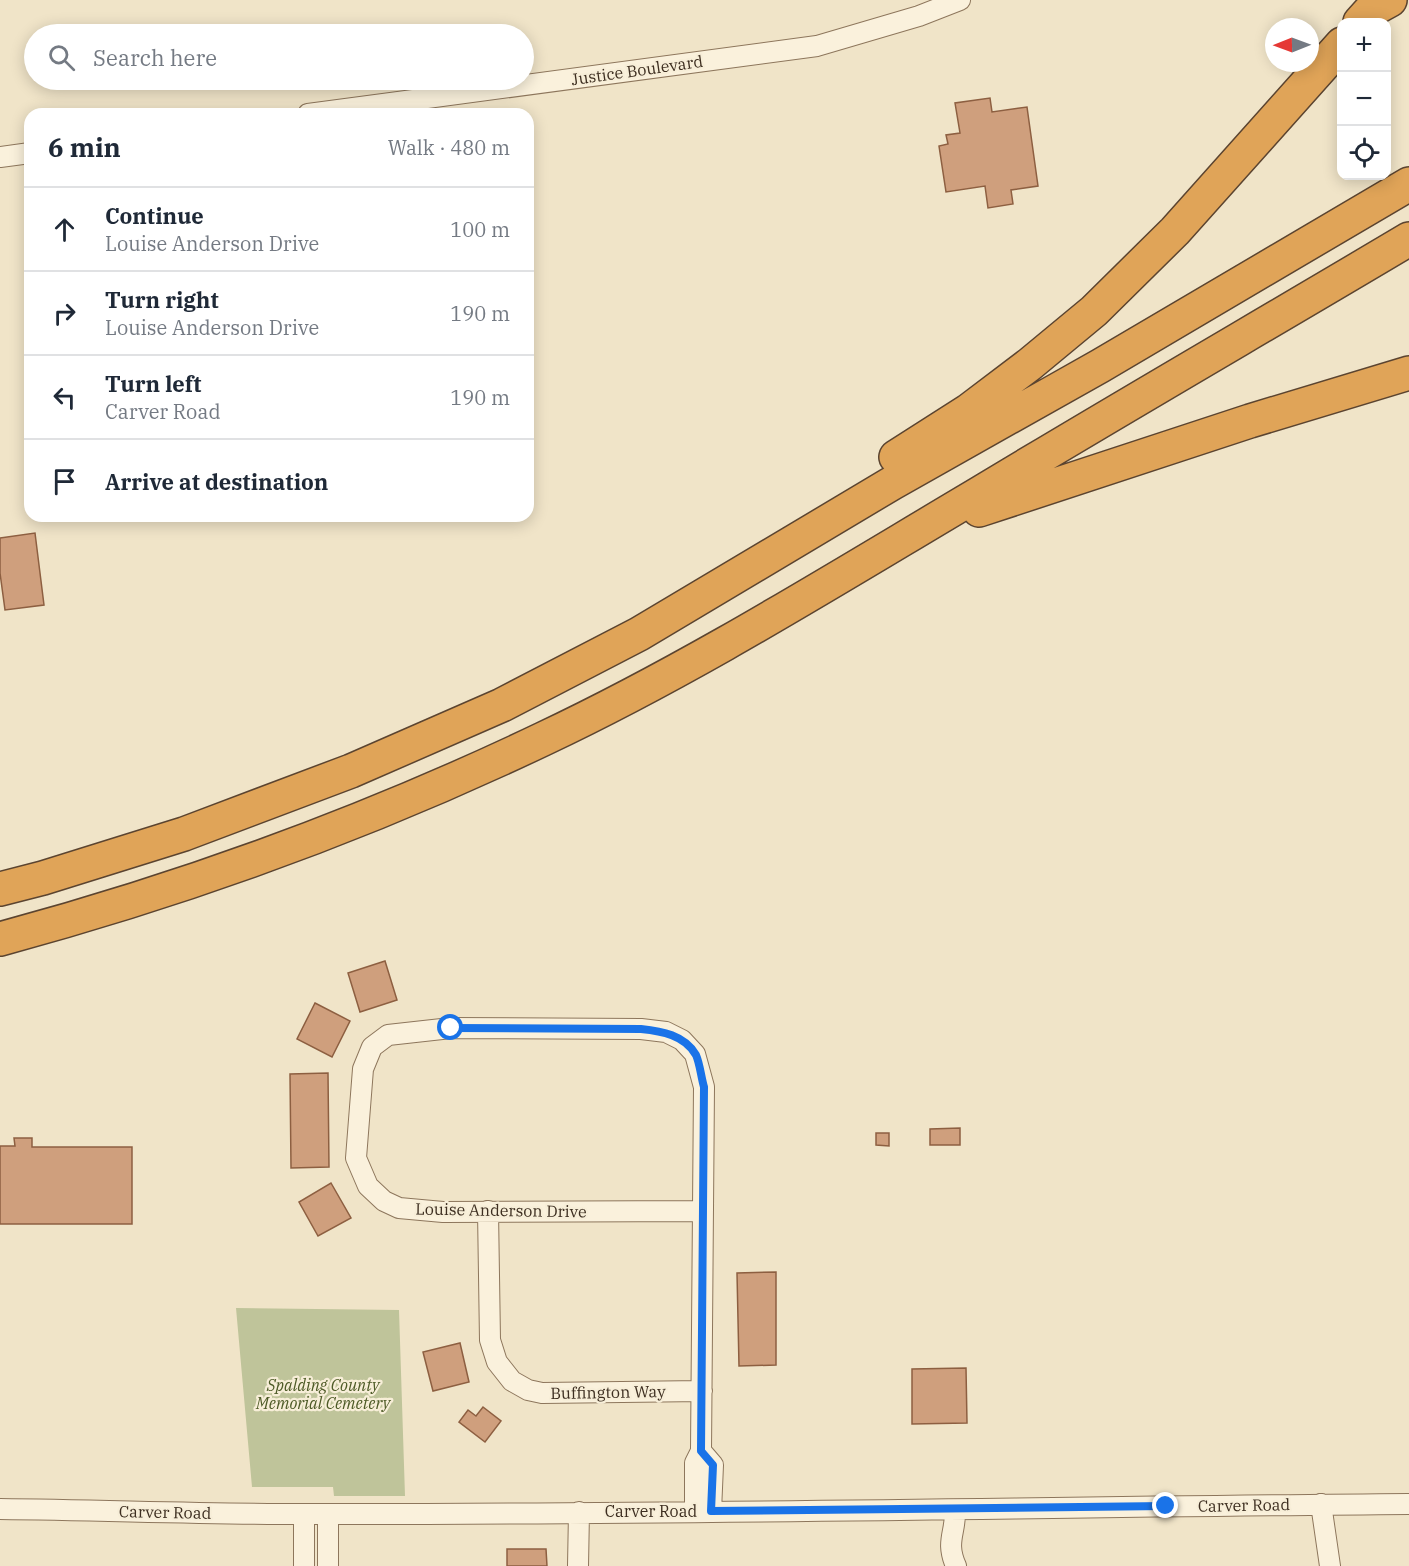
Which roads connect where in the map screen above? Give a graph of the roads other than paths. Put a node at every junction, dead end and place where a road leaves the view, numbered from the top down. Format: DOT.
graph roads {
  1 [pos="960,0"];
  2 [pos="1390,0"];
  3 [pos="1364,18"];
  4 [pos="1337,48"];
  5 [pos="534,84"];
  6 [pos="488,90"];
  7 [pos="354,108"];
  8 [pos="24,154"];
  9 [pos="0,157"];
  10 [pos="1409,184"];
  11 [pos="1409,239"];
  12 [pos="1409,373"];
  13 [pos="904,538"];
  14 [pos="639,634"];
  15 [pos="0,889"];
  16 [pos="0,939"];
  17 [pos="488,1211"];
  18 [pos="703,1211"];
  19 [pos="702,1391"];
  20 [pos="1409,1503"];
  21 [pos="1321,1504"];
  22 [pos="0,1509"];
  23 [pos="703,1511"];
  24 [pos="579,1512"];
  25 [pos="304,1514"];
  26 [pos="328,1514"];
  27 [pos="956,1516"];
  28 [pos="304,1566"];
  29 [pos="328,1566"];
  30 [pos="578,1566"];
  31 [pos="957,1566"];
  32 [pos="1330,1566"];
  1 -- 5 [label="street, Justice Boulevard"];
  2 -- 3 [label="highway"];
  4 -- 14 [label="highway"];
  6 -- 7 [label="street, Justice Boulevard"];
  8 -- 9 [label="street"];
  10 -- 14 [label="highway"];
  11 -- 13 [label="highway"];
  12 -- 13 [label="highway"];
  13 -- 16 [label="highway"];
  14 -- 15 [label="highway"];
  17 -- 18 [label="street, Louise Anderson Drive"];
  17 -- 18 [label="street, Louise Anderson Drive"];
  17 -- 19 [label="street, Buffington Way"];
  18 -- 19 [label="street, Louise Anderson Drive"];
  19 -- 23 [label="street, Louise Anderson Drive"];
  20 -- 21 [label="street, Carver Road"];
  21 -- 27 [label="street, Carver Road"];
  21 -- 32 [label="street"];
  22 -- 25 [label="street, Carver Road"];
  23 -- 24 [label="street, Carver Road"];
  23 -- 27 [label="street, Carver Road"];
  24 -- 26 [label="street, Carver Road"];
  24 -- 30 [label="street"];
  25 -- 26 [label="street, Carver Road"];
  25 -- 28 [label="street"];
  26 -- 29 [label="street"];
  27 -- 31 [label="street"];
}
